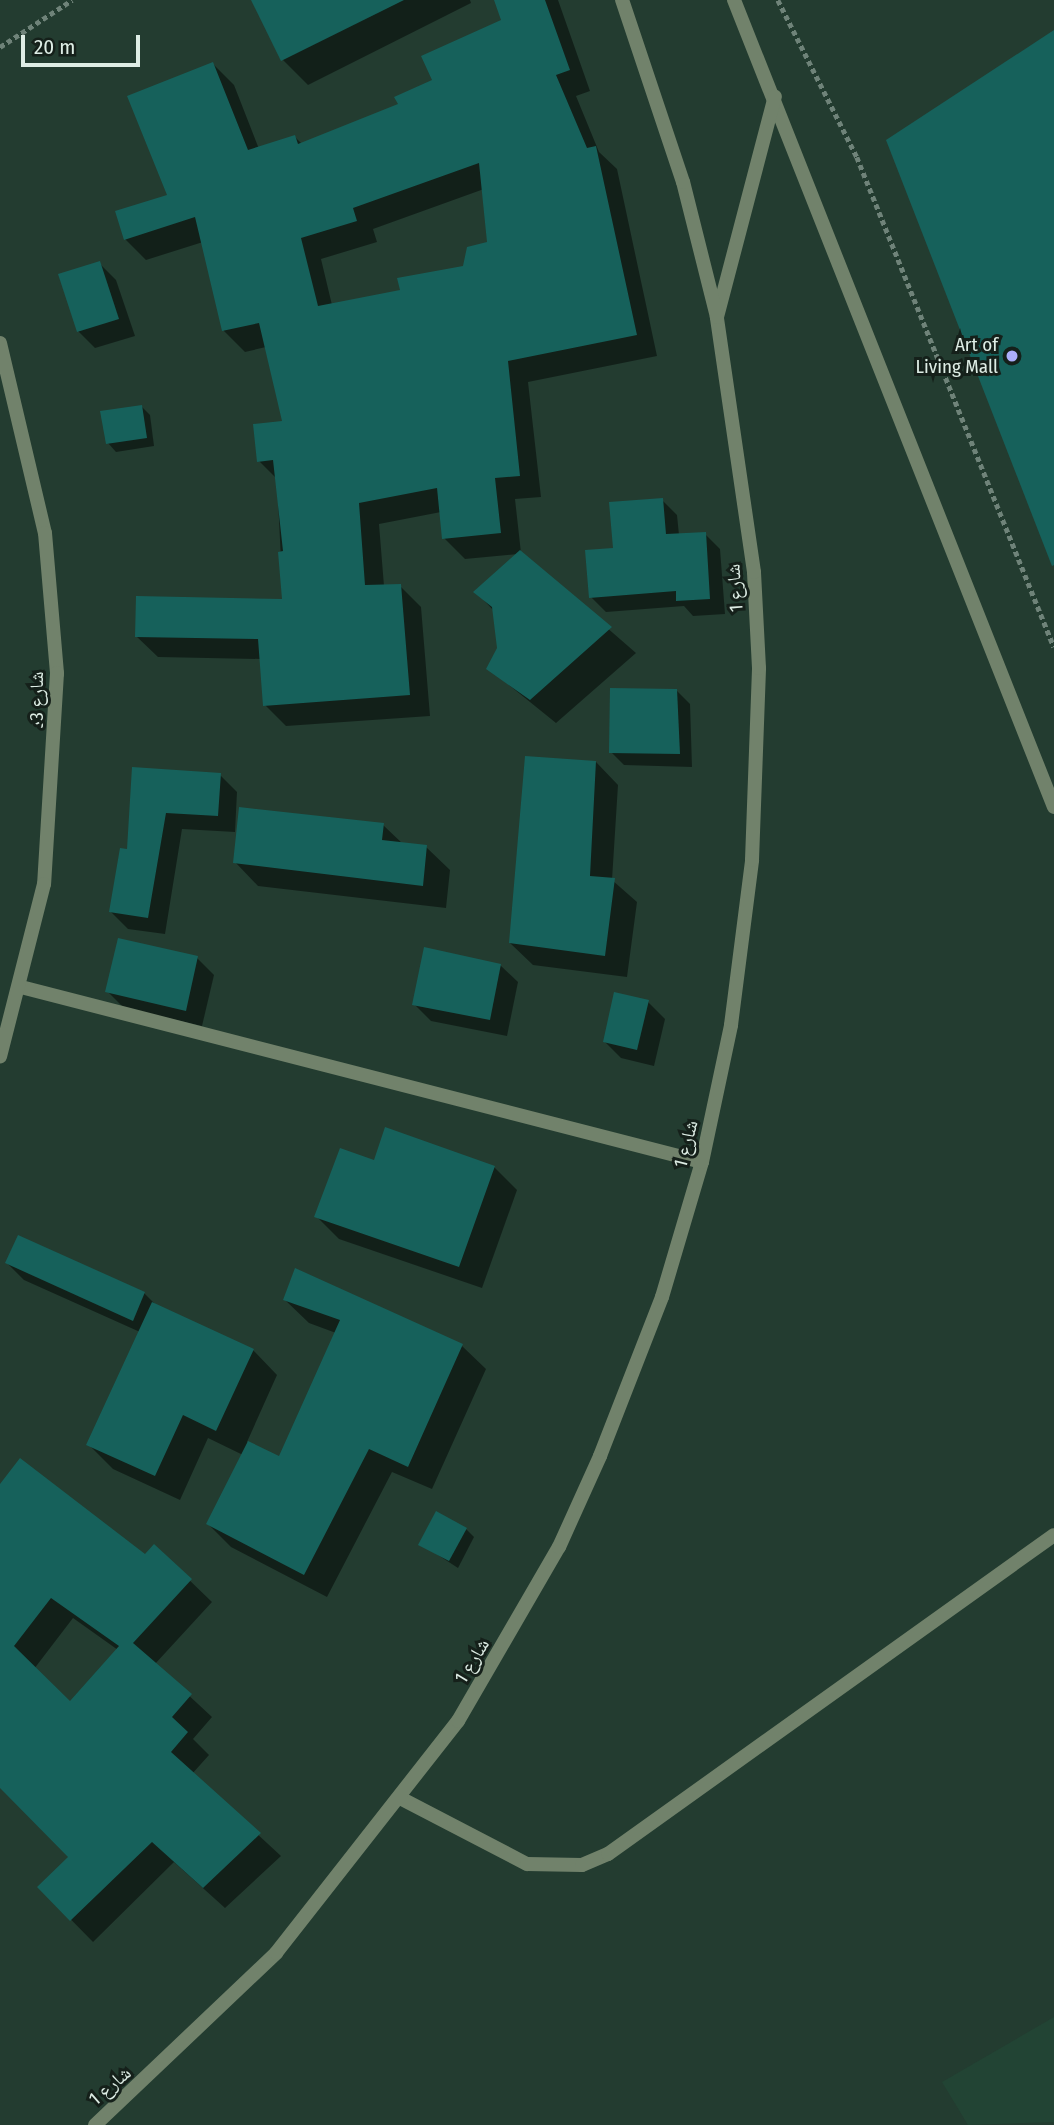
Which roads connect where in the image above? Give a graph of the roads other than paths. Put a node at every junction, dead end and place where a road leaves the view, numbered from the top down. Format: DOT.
graph roads {
  1 [pos="622,0"];
  2 [pos="734,0"];
  3 [pos="775,96"];
  4 [pos="717,317"];
  5 [pos="1,347"];
  6 [pos="1054,807"];
  7 [pos="21,987"];
  8 [pos="0,1056"];
  9 [pos="702,1162"];
  10 [pos="1054,1535"];
  11 [pos="402,1799"];
  12 [pos="95,2125"];
  1 -- 4 [label="street, شارع 1"];
  2 -- 3 [label="street"];
  3 -- 4 [label="street"];
  3 -- 6 [label="street"];
  4 -- 9 [label="street, شارع 1"];
  5 -- 7 [label="street, شارع 3د"];
  7 -- 8 [label="street, شارع 3د"];
  7 -- 9 [label="street"];
  9 -- 11 [label="street, شارع 1"];
  10 -- 11 [label="street"];
  11 -- 12 [label="street, شارع 1"];
}
